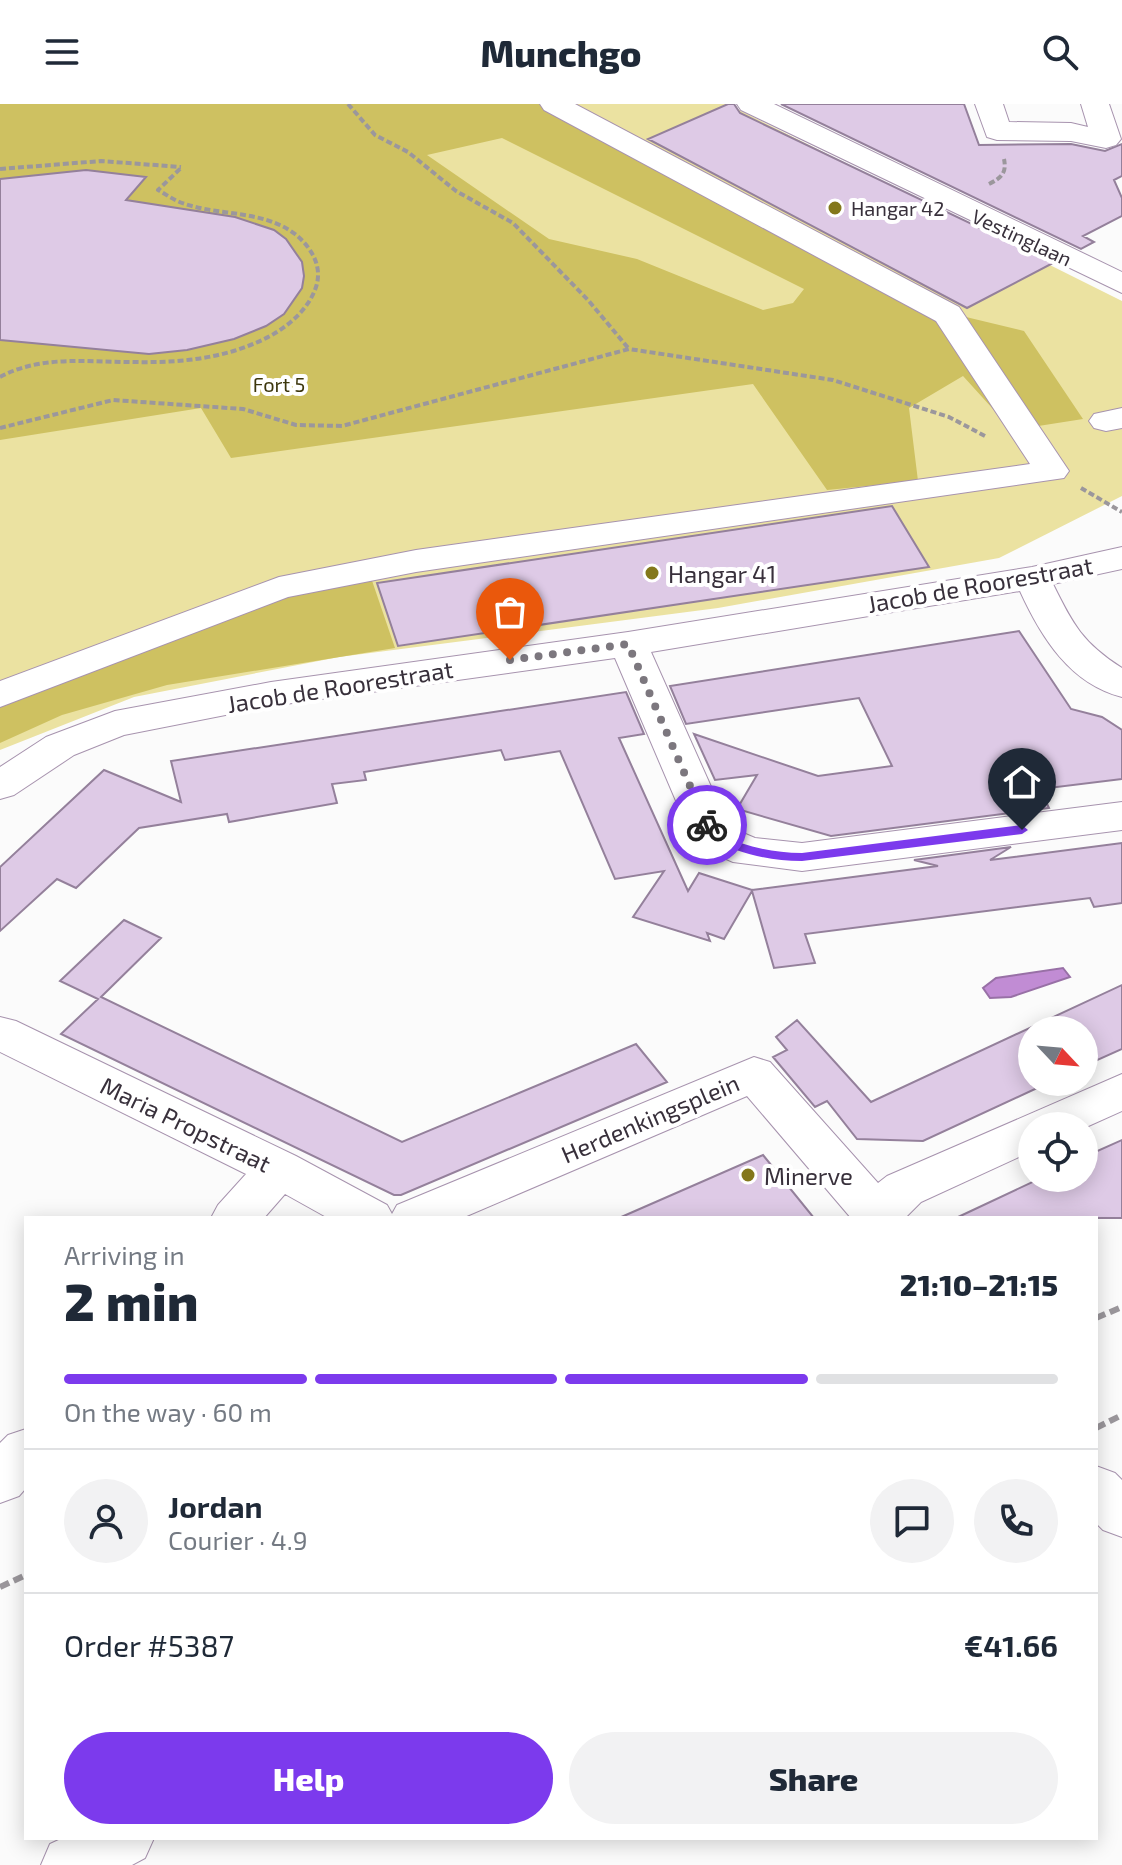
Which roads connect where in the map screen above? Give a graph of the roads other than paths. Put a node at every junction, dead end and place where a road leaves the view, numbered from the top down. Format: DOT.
graph roads {
  1 [pos="554,104"];
  2 [pos="751,104"];
  3 [pos="1095,104"];
  4 [pos="993,118"];
  5 [pos="1114,142"];
  6 [pos="1122,284"];
  7 [pos="1122,558"];
  8 [pos="1032,578"];
  9 [pos="628,644"];
  10 [pos="1122,685"];
  11 [pos="0,695"];
  12 [pos="0,786"];
  13 [pos="1122,816"];
  14 [pos="0,1033"];
  15 [pos="1122,1091"];
  16 [pos="1075,1112"];
  17 [pos="1018,1137"];
  18 [pos="279,1169"];
  19 [pos="237,1216"];
  20 [pos="366,1216"];
  21 [pos="419,1216"];
  22 [pos="878,1216"];
  23 [pos="881,1216"];
  24 [pos="24,1453"];
  25 [pos="0,1480"];
  26 [pos="120,1840"];
  27 [pos="71,1865"];
  1 -- 11 [label="street"];
  2 -- 6 [label="street, Vestinglaan"];
  3 -- 5 [label="street"];
  4 -- 5 [label="street"];
  7 -- 8 [label="street, Jacob de Roorestraat"];
  8 -- 9 [label="street, Jacob de Roorestraat"];
  8 -- 10 [label="street"];
  9 -- 12 [label="street, Jacob de Roorestraat"];
  9 -- 13 [label="street"];
  14 -- 18 [label="street, Maria Propstraat"];
  15 -- 16 [label="street"];
  17 -- 23 [label="street"];
  18 -- 19 [label="street"];
  18 -- 20 [label="street, Maria Propstraat"];
  21 -- 22 [label="street, Herdenkingsplein"];
  24 -- 25 [label="street"];
  26 -- 27 [label="street"];
}
